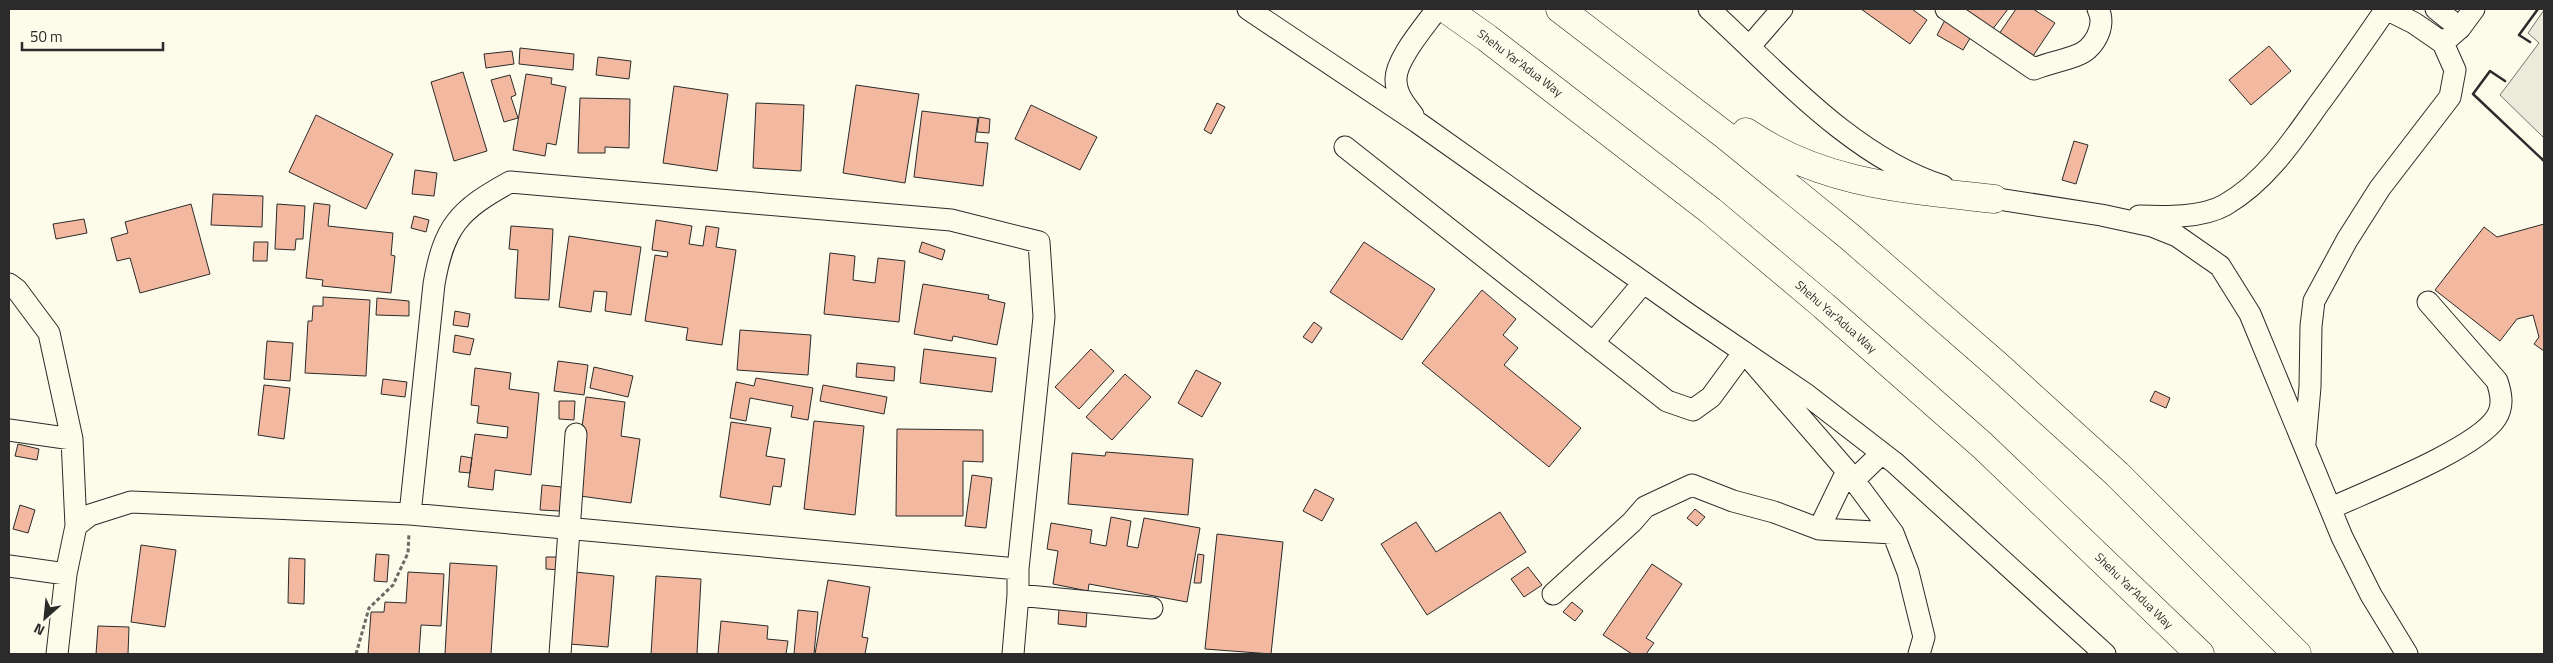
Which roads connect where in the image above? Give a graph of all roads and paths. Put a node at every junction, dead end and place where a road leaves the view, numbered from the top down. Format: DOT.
graph roads {
  1 [pos="1248,9"];
  2 [pos="1437,9"];
  3 [pos="1446,9"];
  4 [pos="1560,9"];
  5 [pos="1709,9"];
  6 [pos="1782,9"];
  7 [pos="1946,9"];
  8 [pos="2098,9"];
  9 [pos="2386,9"];
  10 [pos="2430,9"];
  11 [pos="2436,9"];
  12 [pos="2474,9"];
  13 [pos="2414,23"];
  14 [pos="2460,28"];
  15 [pos="2443,43"];
  16 [pos="1750,46"];
  17 [pos="1611,48"];
  18 [pos="1417,122"];
  19 [pos="1345,147"];
  20 [pos="1994,199"];
  21 [pos="2101,215"];
  22 [pos="1643,282"];
  23 [pos="9,284"];
  24 [pos="2428,302"];
  25 [pos="1593,343"];
  26 [pos="1744,352"];
  27 [pos="9,430"];
  28 [pos="576,434"];
  29 [pos="72,439"];
  30 [pos="2305,446"];
  31 [pos="1882,453"];
  32 [pos="1850,476"];
  33 [pos="2330,508"];
  34 [pos="410,514"];
  35 [pos="76,526"];
  36 [pos="568,527"];
  37 [pos="1819,530"];
  38 [pos="1894,533"];
  39 [pos="9,566"];
  40 [pos="1018,569"];
  41 [pos="66,574"];
  42 [pos="1553,594"];
  43 [pos="1018,595"];
  44 [pos="1152,608"];
  45 [pos="57,654"];
  46 [pos="356,654"];
  47 [pos="560,654"];
  48 [pos="1013,654"];
  49 [pos="1919,654"];
  50 [pos="2105,654"];
  51 [pos="2200,654"];
  52 [pos="2297,654"];
  53 [pos="2407,654"];
  1 -- 18 [label="street"];
  2 -- 18 [label="street"];
  3 -- 51 [label="highway, Shehu Yar'Adua Way"];
  4 -- 17 [label="highway"];
  5 -- 16 [label="street"];
  6 -- 16 [label="street"];
  7 -- 8 [label="street"];
  9 -- 13 [label="street"];
  9 -- 21 [label="street"];
  10 -- 13 [label="street"];
  11 -- 14 [label="street"];
  12 -- 14 [label="street"];
  13 -- 15 [label="street"];
  14 -- 15 [label="street"];
  15 -- 30 [label="street"];
  16 -- 20 [label="street"];
  17 -- 20 [label="highway"];
  17 -- 52 [label="highway"];
  18 -- 22 [label="street"];
  19 -- 25 [label="street"];
  20 -- 21 [label="street"];
  21 -- 30 [label="street"];
  22 -- 25 [label="street"];
  22 -- 26 [label="street"];
  23 -- 29 [label="street"];
  24 -- 33 [label="street"];
  25 -- 26 [label="street"];
  26 -- 31 [label="street"];
  26 -- 32 [label="street"];
  27 -- 29 [label="street"];
  28 -- 36 [label="street"];
  29 -- 35 [label="street"];
  30 -- 33 [label="street"];
  31 -- 32 [label="street"];
  31 -- 50 [label="street"];
  32 -- 37 [label="street"];
  32 -- 38 [label="street"];
  33 -- 53 [label="street"];
  34 -- 35 [label="street"];
  34 -- 36 [label="street"];
  34 -- 40 [label="street"];
  34 -- 46 [label="path"];
  35 -- 41 [label="street"];
  36 -- 40 [label="street"];
  36 -- 47 [label="street"];
  37 -- 38 [label="street"];
  37 -- 42 [label="street"];
  38 -- 49 [label="street"];
  39 -- 41 [label="street"];
  40 -- 43 [label="street"];
  41 -- 45 [label="street"];
  43 -- 44 [label="street"];
  43 -- 48 [label="street"];
}
